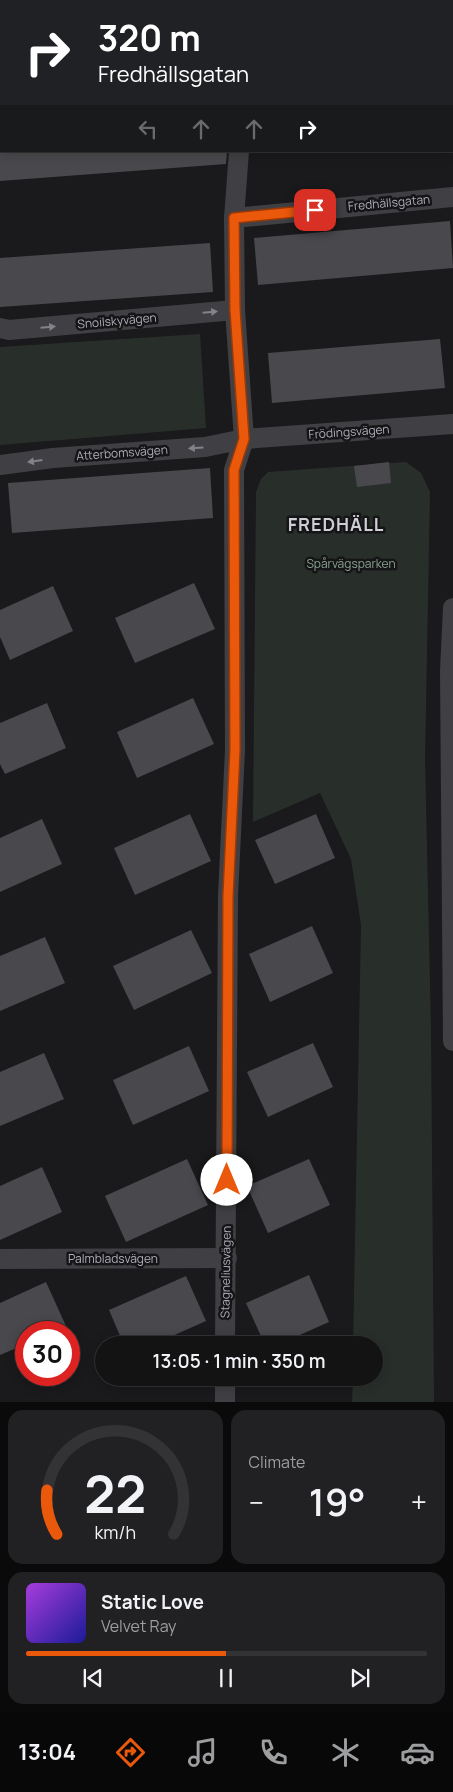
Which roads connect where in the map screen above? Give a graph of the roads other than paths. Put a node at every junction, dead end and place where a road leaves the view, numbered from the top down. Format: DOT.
graph roads {
  1 [pos="239,152"];
  2 [pos="453,197"];
  3 [pos="234,218"];
  4 [pos="235,310"];
  5 [pos="0,328"];
  6 [pos="453,424"];
  7 [pos="244,439"];
  8 [pos="0,465"];
  9 [pos="453,608"];
  10 [pos="452,670"];
  11 [pos="452,901"];
  12 [pos="453,1041"];
  13 [pos="226,1258"];
  14 [pos="0,1260"];
  15 [pos="226,1336"];
  16 [pos="225,1386"];
  17 [pos="225,1402"];
  1 -- 3 [label="street, Stagneliusvägen"];
  2 -- 3 [label="street, Fredhällsgatan"];
  3 -- 4 [label="street, Stagneliusvägen"];
  5 -- 4 [label="street, Snoilskyvägen, one-way"];
  4 -- 7 [label="street, Stagneliusvägen"];
  6 -- 7 [label="street, Frödingsvägen"];
  7 -- 8 [label="street, Atterbomsvägen, one-way"];
  7 -- 13 [label="street, Stagneliusvägen"];
  9 -- 10 [label="street"];
  10 -- 11 [label="street"];
  11 -- 12 [label="street"];
  13 -- 14 [label="street, Palmbladsvägen"];
  13 -- 15 [label="street, Stagneliusvägen"];
  16 -- 17 [label="street"];
}
